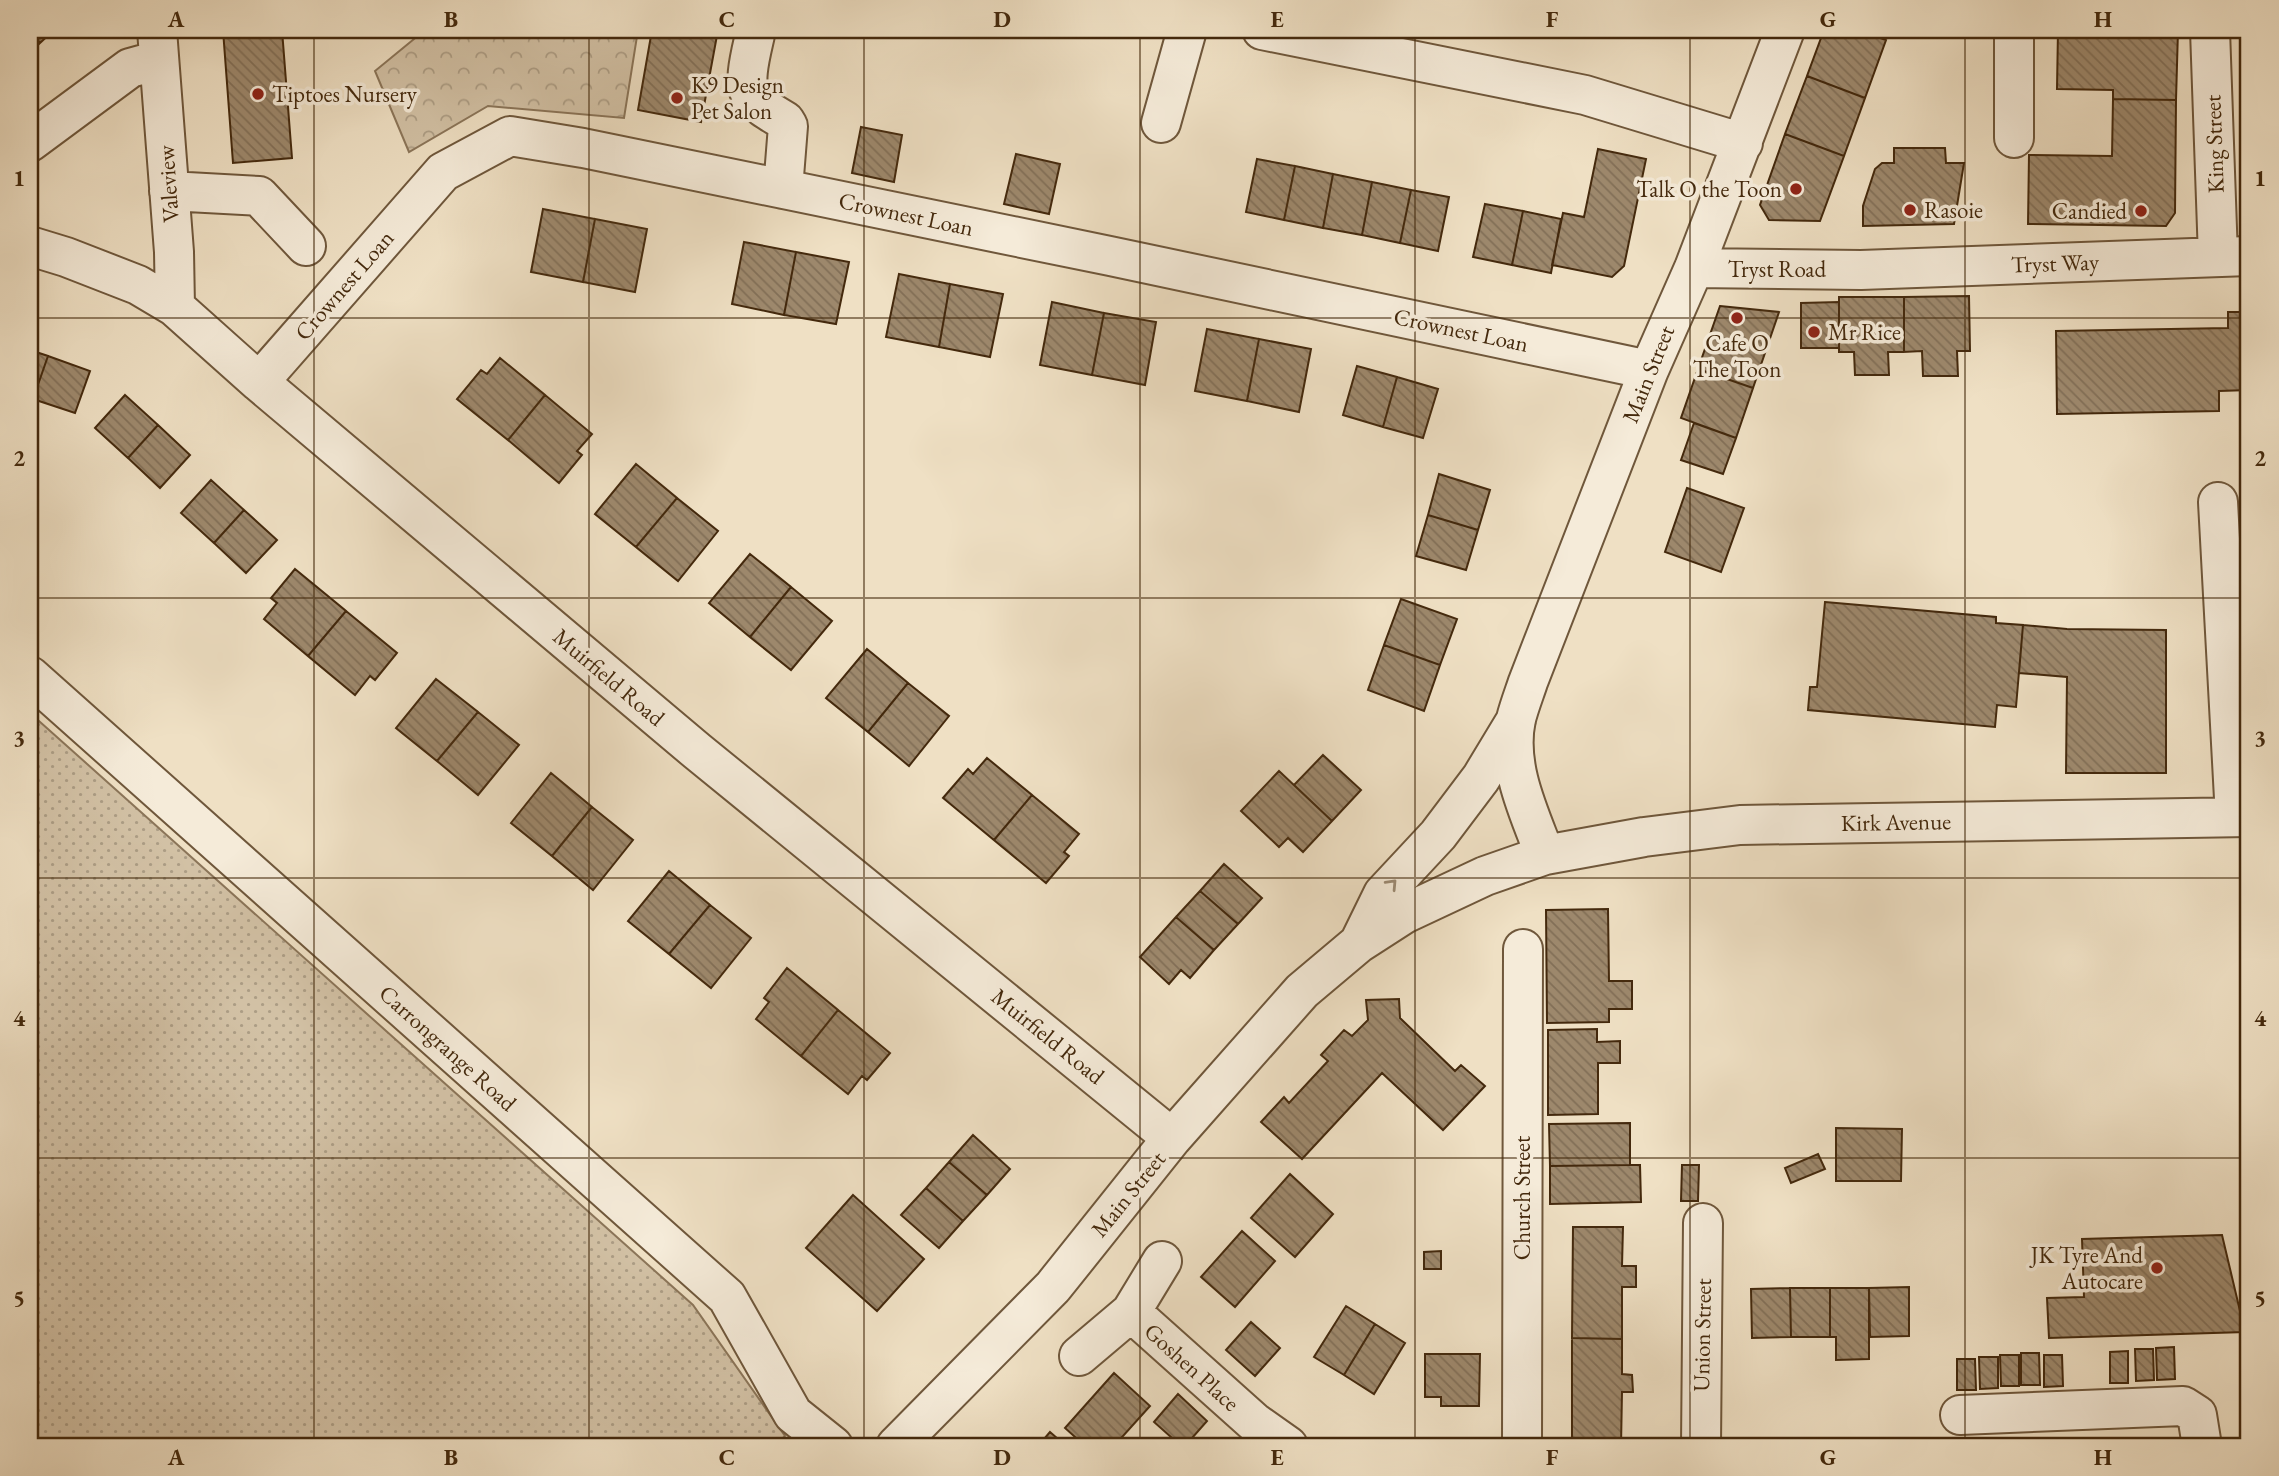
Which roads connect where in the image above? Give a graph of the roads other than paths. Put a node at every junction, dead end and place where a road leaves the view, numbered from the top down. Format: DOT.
graph roads {
  1 [pos="756,30"];
  2 [pos="1187,30"];
  3 [pos="1262,30"];
  4 [pos="1785,30"];
  5 [pos="2014,30"];
  6 [pos="2210,30"];
  7 [pos="158,45"];
  8 [pos="1161,123"];
  9 [pos="2014,138"];
  10 [pos="30,142"];
  11 [pos="1743,143"];
  12 [pos="783,189"];
  13 [pos="169,191"];
  14 [pos="30,246"];
  15 [pos="306,246"];
  16 [pos="2233,257"];
  17 [pos="1694,268"];
  18 [pos="1861,270"];
  19 [pos="175,307"];
  20 [pos="1648,370"];
  21 [pos="260,382"];
  22 [pos="2218,502"];
  23 [pos="30,676"];
  24 [pos="1516,720"];
  25 [pos="2242,817"];
  26 [pos="1545,855"];
  27 [pos="1359,943"];
  28 [pos="1523,949"];
  29 [pos="1172,1139"];
  30 [pos="1703,1223"];
  31 [pos="1162,1261"];
  32 [pos="1131,1312"];
  33 [pos="1079,1356"];
  34 [pos="1960,1415"];
  35 [pos="833,1446"];
  36 [pos="896,1446"];
  37 [pos="1288,1446"];
  38 [pos="1522,1446"];
  39 [pos="1701,1446"];
  40 [pos="2202,1446"];
  1 -- 12 [label="street"];
  2 -- 8 [label="street"];
  3 -- 11 [label="street"];
  4 -- 11 [label="street, Main Street"];
  5 -- 9 [label="street"];
  6 -- 16 [label="street, King Street"];
  7 -- 10 [label="street, Valeview"];
  7 -- 13 [label="street, Valeview"];
  11 -- 17 [label="street, Main Street"];
  12 -- 20 [label="street, Crownest Loan"];
  12 -- 21 [label="street, Crownest Loan"];
  13 -- 15 [label="street"];
  13 -- 19 [label="street, Valeview"];
  14 -- 19 [label="street, Muirfield Road"];
  16 -- 18 [label="street, Tryst Way"];
  17 -- 18 [label="street, Tryst Road"];
  17 -- 20 [label="street, Main Street"];
  19 -- 21 [label="street, Muirfield Road"];
  20 -- 24 [label="street, Main Street"];
  21 -- 29 [label="street, Muirfield Road"];
  22 -- 25 [label="street"];
  23 -- 35 [label="street, Carrongrange Road"];
  24 -- 26 [label="street, Main Street"];
  27 -- 24 [label="street, Main Street, one-way"];
  25 -- 26 [label="street, Kirk Avenue"];
  26 -- 27 [label="street, Main Street"];
  27 -- 29 [label="street, Main Street"];
  28 -- 38 [label="street, Church Street"];
  29 -- 36 [label="street, Main Street"];
  30 -- 39 [label="street, Union Street"];
  31 -- 32 [label="street, Goshen Place"];
  32 -- 33 [label="street, Goshen Place"];
  32 -- 37 [label="street, Goshen Place"];
  34 -- 40 [label="street"];
}
